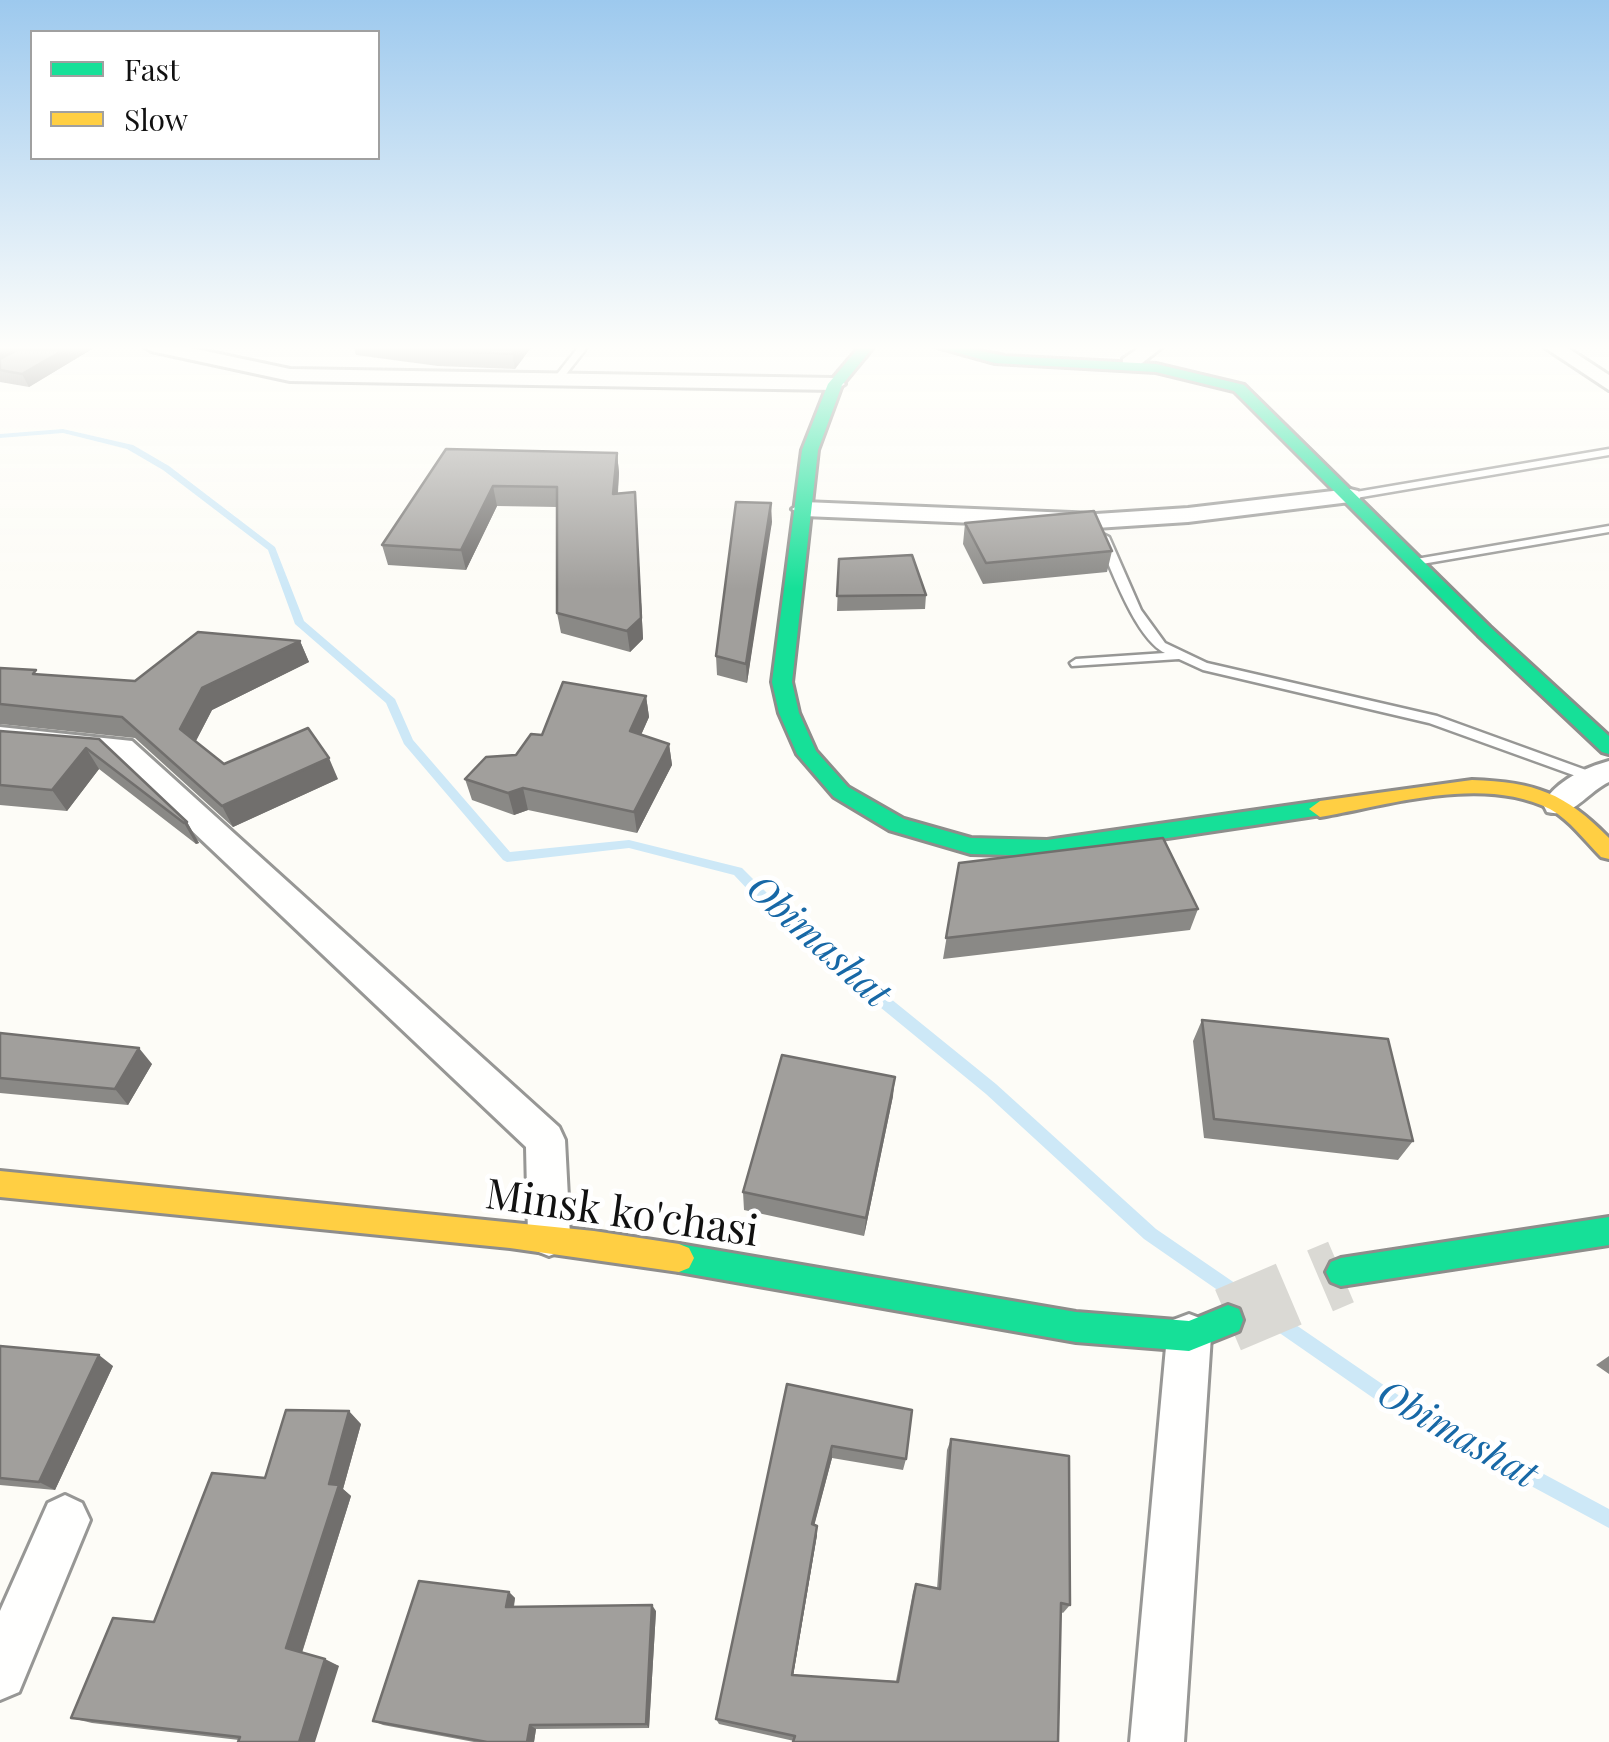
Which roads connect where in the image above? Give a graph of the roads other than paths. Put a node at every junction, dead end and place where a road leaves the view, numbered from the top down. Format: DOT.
graph roads {
  1 [pos="819,426"];
  2 [pos="1278,426"];
  3 [pos="1609,452"];
  4 [pos="1350,496"];
  5 [pos="804,509"];
  6 [pos="1096,521"];
  7 [pos="1609,529"];
  8 [pos="1415,563"];
  9 [pos="1180,655"];
  10 [pos="1076,663"];
  11 [pos="0,737"];
  12 [pos="1609,748"];
  13 [pos="1600,774"];
  14 [pos="1558,804"];
  15 [pos="1609,851"];
  16 [pos="0,1184"];
  17 [pos="1609,1231"];
  18 [pos="549,1236"];
  19 [pos="1341,1272"];
  20 [pos="1208,1328"];
  21 [pos="65,1520"];
  22 [pos="0,1673"];
  23 [pos="1157,1742"];
  1 -- 5 [label="street"];
  2 -- 4 [label="street"];
  3 -- 4 [label="lane"];
  4 -- 6 [label="street"];
  4 -- 8 [label="street"];
  5 -- 6 [label="street"];
  5 -- 14 [label="street"];
  6 -- 9 [label="lane"];
  7 -- 8 [label="lane"];
  8 -- 12 [label="street"];
  9 -- 10 [label="lane"];
  9 -- 13 [label="lane"];
  11 -- 18 [label="street"];
  13 -- 14 [label="street"];
  14 -- 15 [label="street"];
  16 -- 18 [label="street, Minsk ko'chasi"];
  17 -- 19 [label="street"];
  18 -- 20 [label="street, Minsk ko'chasi"];
  20 -- 23 [label="street"];
  21 -- 22 [label="street"];
}
